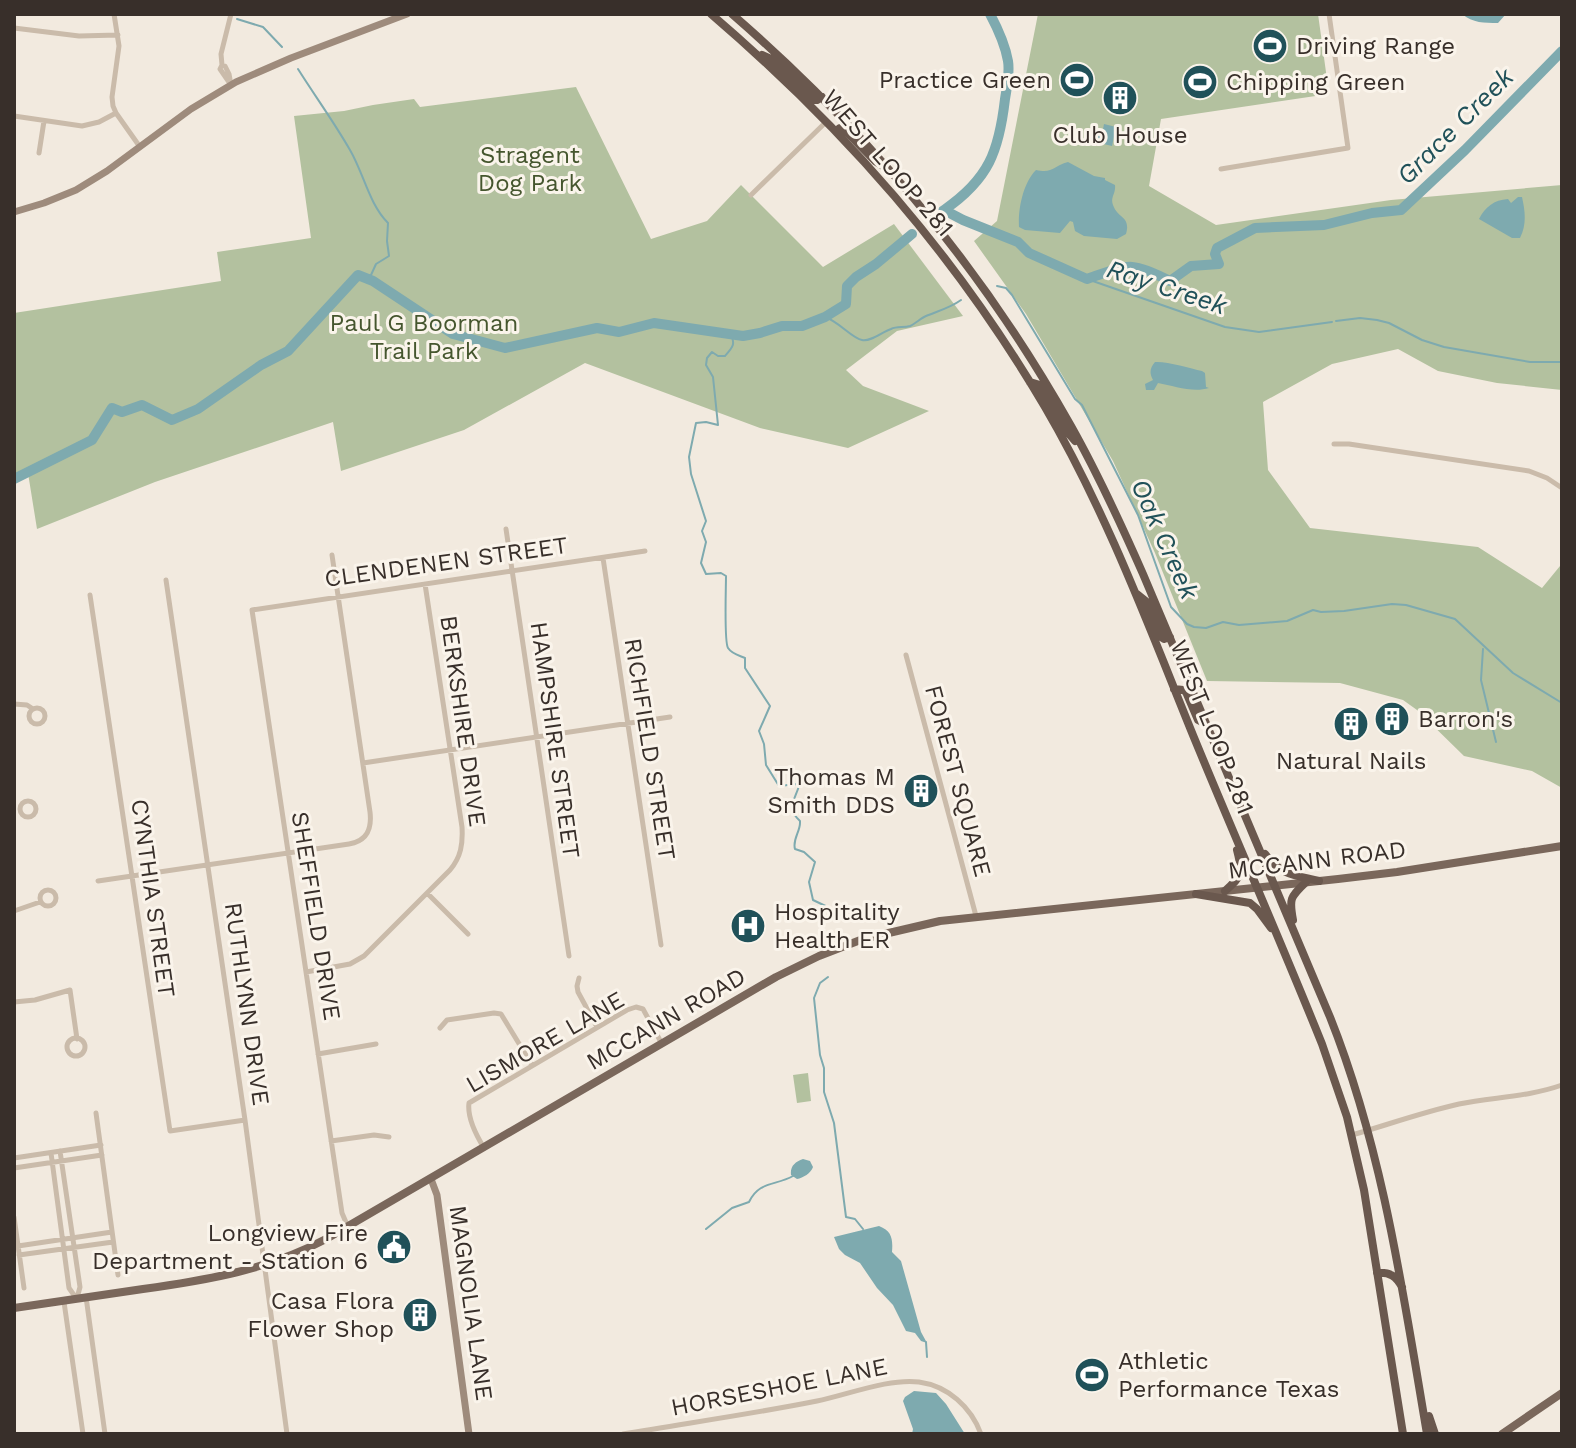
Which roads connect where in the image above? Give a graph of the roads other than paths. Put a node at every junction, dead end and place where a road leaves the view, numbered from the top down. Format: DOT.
graph roads {
  1 [pos="114,14"];
  2 [pos="231,14"];
  3 [pos="407,14"];
  4 [pos="711,14"];
  5 [pos="732,14"];
  6 [pos="1329,14"];
  7 [pos="14,28"];
  8 [pos="118,35"];
  9 [pos="754,51"];
  10 [pos="231,85"];
  11 [pos="822,97"];
  12 [pos="116,113"];
  13 [pos="14,116"];
  14 [pos="44,121"];
  15 [pos="827,121"];
  16 [pos="836,131"];
  17 [pos="140,147"];
  18 [pos="39,153"];
  19 [pos="1221,169"];
  20 [pos="891,171"];
  21 [pos="751,195"];
  22 [pos="14,212"];
  23 [pos="1030,382"];
  24 [pos="1334,444"];
  25 [pos="1084,450"];
  26 [pos="1562,488"];
  27 [pos="506,529"];
  28 [pos="645,551"];
  29 [pos="332,555"];
  30 [pos="603,558"];
  31 [pos="512,571"];
  32 [pos="166,580"];
  33 [pos="425,583"];
  34 [pos="1137,594"];
  35 [pos="90,595"];
  36 [pos="338,596"];
  37 [pos="252,610"];
  38 [pos="1170,637"];
  39 [pos="906,655"];
  40 [pos="1174,689"];
  41 [pos="14,704"];
  42 [pos="33,709"];
  43 [pos="670,717"];
  44 [pos="628,724"];
  45 [pos="1207,724"];
  46 [pos="537,737"];
  47 [pos="450,750"];
  48 [pos="363,763"];
  49 [pos="1233,829"];
  50 [pos="1256,841"];
  51 [pos="1562,846"];
  52 [pos="288,853"];
  53 [pos="208,865"];
  54 [pos="132,876"];
  55 [pos="98,881"];
  56 [pos="1319,881"];
  57 [pos="1306,882"];
  58 [pos="1275,885"];
  59 [pos="1258,887"];
  60 [pos="1225,891"];
  61 [pos="427,893"];
  62 [pos="1196,894"];
  63 [pos="40,902"];
  64 [pos="14,911"];
  65 [pos="976,916"];
  66 [pos="468,934"];
  67 [pos="1296,937"];
  68 [pos="1280,942"];
  69 [pos="661,945"];
  70 [pos="569,956"];
  71 [pos="306,972"];
  72 [pos="579,978"];
  73 [pos="14,1002"];
  74 [pos="597,1027"];
  75 [pos="440,1028"];
  76 [pos="77,1039"];
  77 [pos="376,1044"];
  78 [pos="663,1045"];
  79 [pos="318,1054"];
  80 [pos="532,1065"];
  81 [pos="1562,1085"];
  82 [pos="96,1113"];
  83 [pos="245,1120"];
  84 [pos="1368,1130"];
  85 [pos="1352,1135"];
  86 [pos="389,1137"];
  87 [pos="331,1141"];
  88 [pos="101,1145"];
  89 [pos="484,1148"];
  90 [pos="60,1151"];
  91 [pos="51,1153"];
  92 [pos="102,1155"];
  93 [pos="14,1158"];
  94 [pos="62,1161"];
  95 [pos="52,1163"];
  96 [pos="14,1168"];
  97 [pos="431,1179"];
  98 [pos="14,1217"];
  99 [pos="348,1227"];
  100 [pos="112,1232"];
  101 [pos="73,1238"];
  102 [pos="63,1239"];
  103 [pos="113,1242"];
  104 [pos="18,1246"];
  105 [pos="74,1247"];
  106 [pos="64,1249"];
  107 [pos="19,1255"];
  108 [pos="264,1266"];
  109 [pos="77,1268"];
  110 [pos="67,1269"];
  111 [pos="1377,1273"];
  112 [pos="118,1275"];
  113 [pos="24,1288"];
  114 [pos="1404,1292"];
  115 [pos="82,1298"];
  116 [pos="64,1301"];
  117 [pos="14,1308"];
  118 [pos="1420,1391"];
  119 [pos="1562,1393"];
  120 [pos="681,1424"];
  121 [pos="83,1434"];
  122 [pos="105,1434"];
  123 [pos="287,1434"];
  124 [pos="469,1434"];
  125 [pos="623,1434"];
  126 [pos="683,1434"];
  127 [pos="981,1434"];
  128 [pos="1403,1434"];
  129 [pos="1427,1434"];
  130 [pos="1435,1434"];
  131 [pos="1502,1434"];
  1 -- 8 [label="street"];
  2 -- 10 [label="street"];
  3 -- 10 [label="main road"];
  4 -- 9 [label="highway, WEST LOOP 281"];
  5 -- 11 [label="highway, WEST LOOP 281"];
  6 -- 19 [label="street"];
  7 -- 8 [label="street"];
  8 -- 12 [label="street"];
  9 -- 11 [label="highway"];
  9 -- 15 [label="highway, WEST LOOP 281"];
  10 -- 17 [label="main road"];
  11 -- 20 [label="highway, WEST LOOP 281"];
  12 -- 14 [label="street"];
  12 -- 17 [label="street"];
  13 -- 14 [label="street"];
  14 -- 18 [label="street"];
  15 -- 16 [label="highway, WEST LOOP 281"];
  15 -- 21 [label="street"];
  16 -- 20 [label="highway"];
  16 -- 23 [label="highway, WEST LOOP 281"];
  17 -- 22 [label="main road"];
  20 -- 25 [label="highway, WEST LOOP 281"];
  23 -- 25 [label="highway"];
  23 -- 34 [label="highway, WEST LOOP 281"];
  24 -- 26 [label="street"];
  25 -- 38 [label="highway, WEST LOOP 281"];
  27 -- 31 [label="street, HAMPSHIRE STREET"];
  28 -- 30 [label="street, CLENDENEN STREET"];
  29 -- 36 [label="street"];
  30 -- 31 [label="street, CLENDENEN STREET"];
  30 -- 44 [label="street, RICHFIELD STREET"];
  31 -- 33 [label="street, CLENDENEN STREET"];
  31 -- 46 [label="street, HAMPSHIRE STREET"];
  32 -- 53 [label="street, RUTHLYNN DRIVE"];
  33 -- 36 [label="street, CLENDENEN STREET"];
  33 -- 47 [label="street, BERKSHIRE DRIVE"];
  34 -- 38 [label="highway"];
  34 -- 40 [label="highway, WEST LOOP 281"];
  35 -- 54 [label="street, CYNTHIA STREET"];
  36 -- 37 [label="street, CLENDENEN STREET"];
  36 -- 48 [label="street"];
  37 -- 52 [label="street, SHEFFIELD DRIVE"];
  38 -- 45 [label="highway, WEST LOOP 281"];
  39 -- 65 [label="street, FOREST SQUARE"];
  40 -- 45 [label="highway"];
  40 -- 49 [label="highway, WEST LOOP 281"];
  41 -- 42 [label="street"];
  43 -- 44 [label="street"];
  44 -- 46 [label="street"];
  44 -- 69 [label="street, RICHFIELD STREET"];
  45 -- 50 [label="highway, WEST LOOP 281"];
  46 -- 47 [label="street"];
  46 -- 70 [label="street, HAMPSHIRE STREET"];
  47 -- 48 [label="street"];
  47 -- 61 [label="street, BERKSHIRE DRIVE"];
  48 -- 52 [label="street"];
  49 -- 59 [label="highway, WEST LOOP 281"];
  49 -- 60 [label="highway"];
  50 -- 56 [label="highway"];
  50 -- 58 [label="highway, WEST LOOP 281"];
  51 -- 56 [label="main road, MCCANN ROAD"];
  52 -- 53 [label="street"];
  52 -- 71 [label="street, SHEFFIELD DRIVE"];
  53 -- 54 [label="street"];
  53 -- 83 [label="street, RUTHLYNN DRIVE"];
  54 -- 55 [label="street"];
  54 -- 83 [label="street, CYNTHIA STREET"];
  56 -- 57 [label="main road, MCCANN ROAD"];
  57 -- 58 [label="main road, MCCANN ROAD"];
  57 -- 67 [label="highway"];
  58 -- 59 [label="main road, MCCANN ROAD"];
  58 -- 67 [label="highway, WEST LOOP 281"];
  59 -- 60 [label="main road, MCCANN ROAD"];
  59 -- 68 [label="highway, WEST LOOP 281"];
  60 -- 62 [label="main road, MCCANN ROAD"];
  61 -- 66 [label="street"];
  61 -- 71 [label="street, BERKSHIRE DRIVE"];
  62 -- 65 [label="main road, MCCANN ROAD"];
  62 -- 68 [label="highway"];
  63 -- 64 [label="street"];
  65 -- 78 [label="main road, MCCANN ROAD"];
  67 -- 84 [label="highway, WEST LOOP 281"];
  68 -- 85 [label="highway, WEST LOOP 281"];
  71 -- 79 [label="street, SHEFFIELD DRIVE"];
  72 -- 74 [label="street"];
  73 -- 76 [label="street"];
  74 -- 78 [label="street, LISMORE LANE"];
  74 -- 80 [label="street, LISMORE LANE"];
  75 -- 80 [label="street"];
  77 -- 79 [label="street"];
  78 -- 89 [label="main road, MCCANN ROAD"];
  79 -- 87 [label="street, SHEFFIELD DRIVE"];
  80 -- 89 [label="street, LISMORE LANE"];
  81 -- 84 [label="street"];
  82 -- 88 [label="street"];
  83 -- 108 [label="street, RUTHLYNN DRIVE"];
  84 -- 85 [label="street"];
  84 -- 114 [label="highway, WEST LOOP 281"];
  85 -- 111 [label="highway, WEST LOOP 281"];
  86 -- 87 [label="street"];
  87 -- 99 [label="street, SHEFFIELD DRIVE"];
  88 -- 90 [label="street"];
  88 -- 92 [label="street"];
  89 -- 97 [label="main road, MCCANN ROAD"];
  90 -- 91 [label="street"];
  90 -- 94 [label="street"];
  91 -- 93 [label="street"];
  91 -- 95 [label="street"];
  92 -- 94 [label="street"];
  92 -- 100 [label="street"];
  94 -- 95 [label="street"];
  94 -- 101 [label="street"];
  95 -- 96 [label="street"];
  95 -- 102 [label="street"];
  97 -- 99 [label="main road, MCCANN ROAD"];
  97 -- 124 [label="main road, MAGNOLIA LANE"];
  98 -- 104 [label="street"];
  99 -- 108 [label="main road, MCCANN ROAD"];
  100 -- 101 [label="street"];
  100 -- 103 [label="street"];
  101 -- 102 [label="street"];
  101 -- 105 [label="street"];
  102 -- 104 [label="street"];
  102 -- 106 [label="street"];
  103 -- 105 [label="street"];
  103 -- 112 [label="street"];
  104 -- 107 [label="street"];
  105 -- 106 [label="street"];
  105 -- 109 [label="street"];
  106 -- 107 [label="street"];
  106 -- 110 [label="street"];
  107 -- 113 [label="street"];
  108 -- 115 [label="main road, MCCANN ROAD"];
  108 -- 123 [label="street, RUTHLYNN DRIVE"];
  109 -- 110 [label="street"];
  109 -- 115 [label="street"];
  110 -- 115 [label="street"];
  111 -- 114 [label="highway"];
  111 -- 128 [label="highway, WEST LOOP 281"];
  114 -- 118 [label="highway, WEST LOOP 281"];
  115 -- 116 [label="main road, MCCANN ROAD"];
  115 -- 122 [label="street"];
  116 -- 117 [label="main road, MCCANN ROAD"];
  116 -- 121 [label="street"];
  118 -- 129 [label="highway, WEST LOOP 281"];
  118 -- 130 [label="highway"];
  119 -- 131 [label="main road"];
  120 -- 125 [label="street, HORSESHOE LANE"];
  120 -- 126 [label="street"];
  120 -- 127 [label="street, HORSESHOE LANE"];
}
